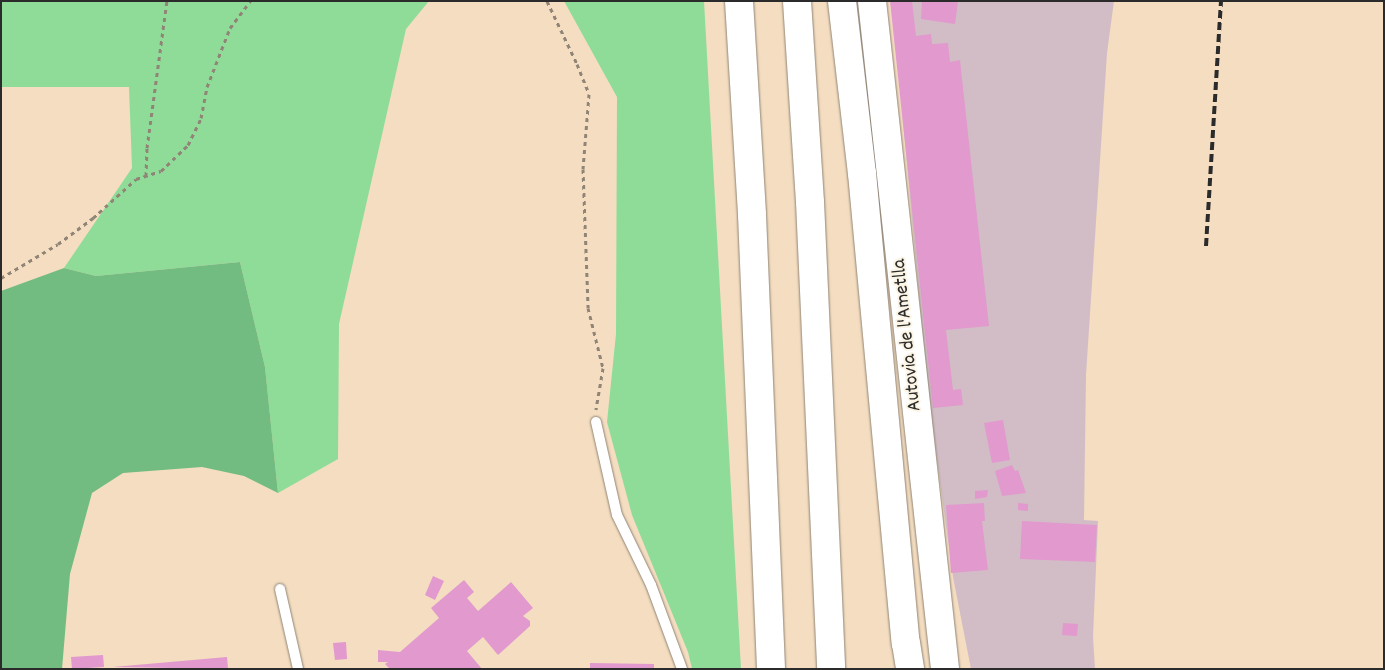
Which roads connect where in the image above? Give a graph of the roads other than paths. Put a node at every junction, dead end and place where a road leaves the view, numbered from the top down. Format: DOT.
graph roads {
  1 [pos="739,1"];
  2 [pos="797,1"];
  3 [pos="842,1"];
  4 [pos="872,1"];
  5 [pos="596,422"];
  6 [pos="280,590"];
  7 [pos="907,660"];
  8 [pos="298,669"];
  9 [pos="682,669"];
  10 [pos="771,669"];
  11 [pos="831,669"];
  12 [pos="945,669"];
  1 -- 10 [label="highway"];
  2 -- 11 [label="highway"];
  3 -- 7 [label="highway, Autovia de l'Ametlla"];
  4 -- 12 [label="highway, Autovia de l'Ametlla"];
  5 -- 9 [label="lane"];
  6 -- 8 [label="lane"];
}
